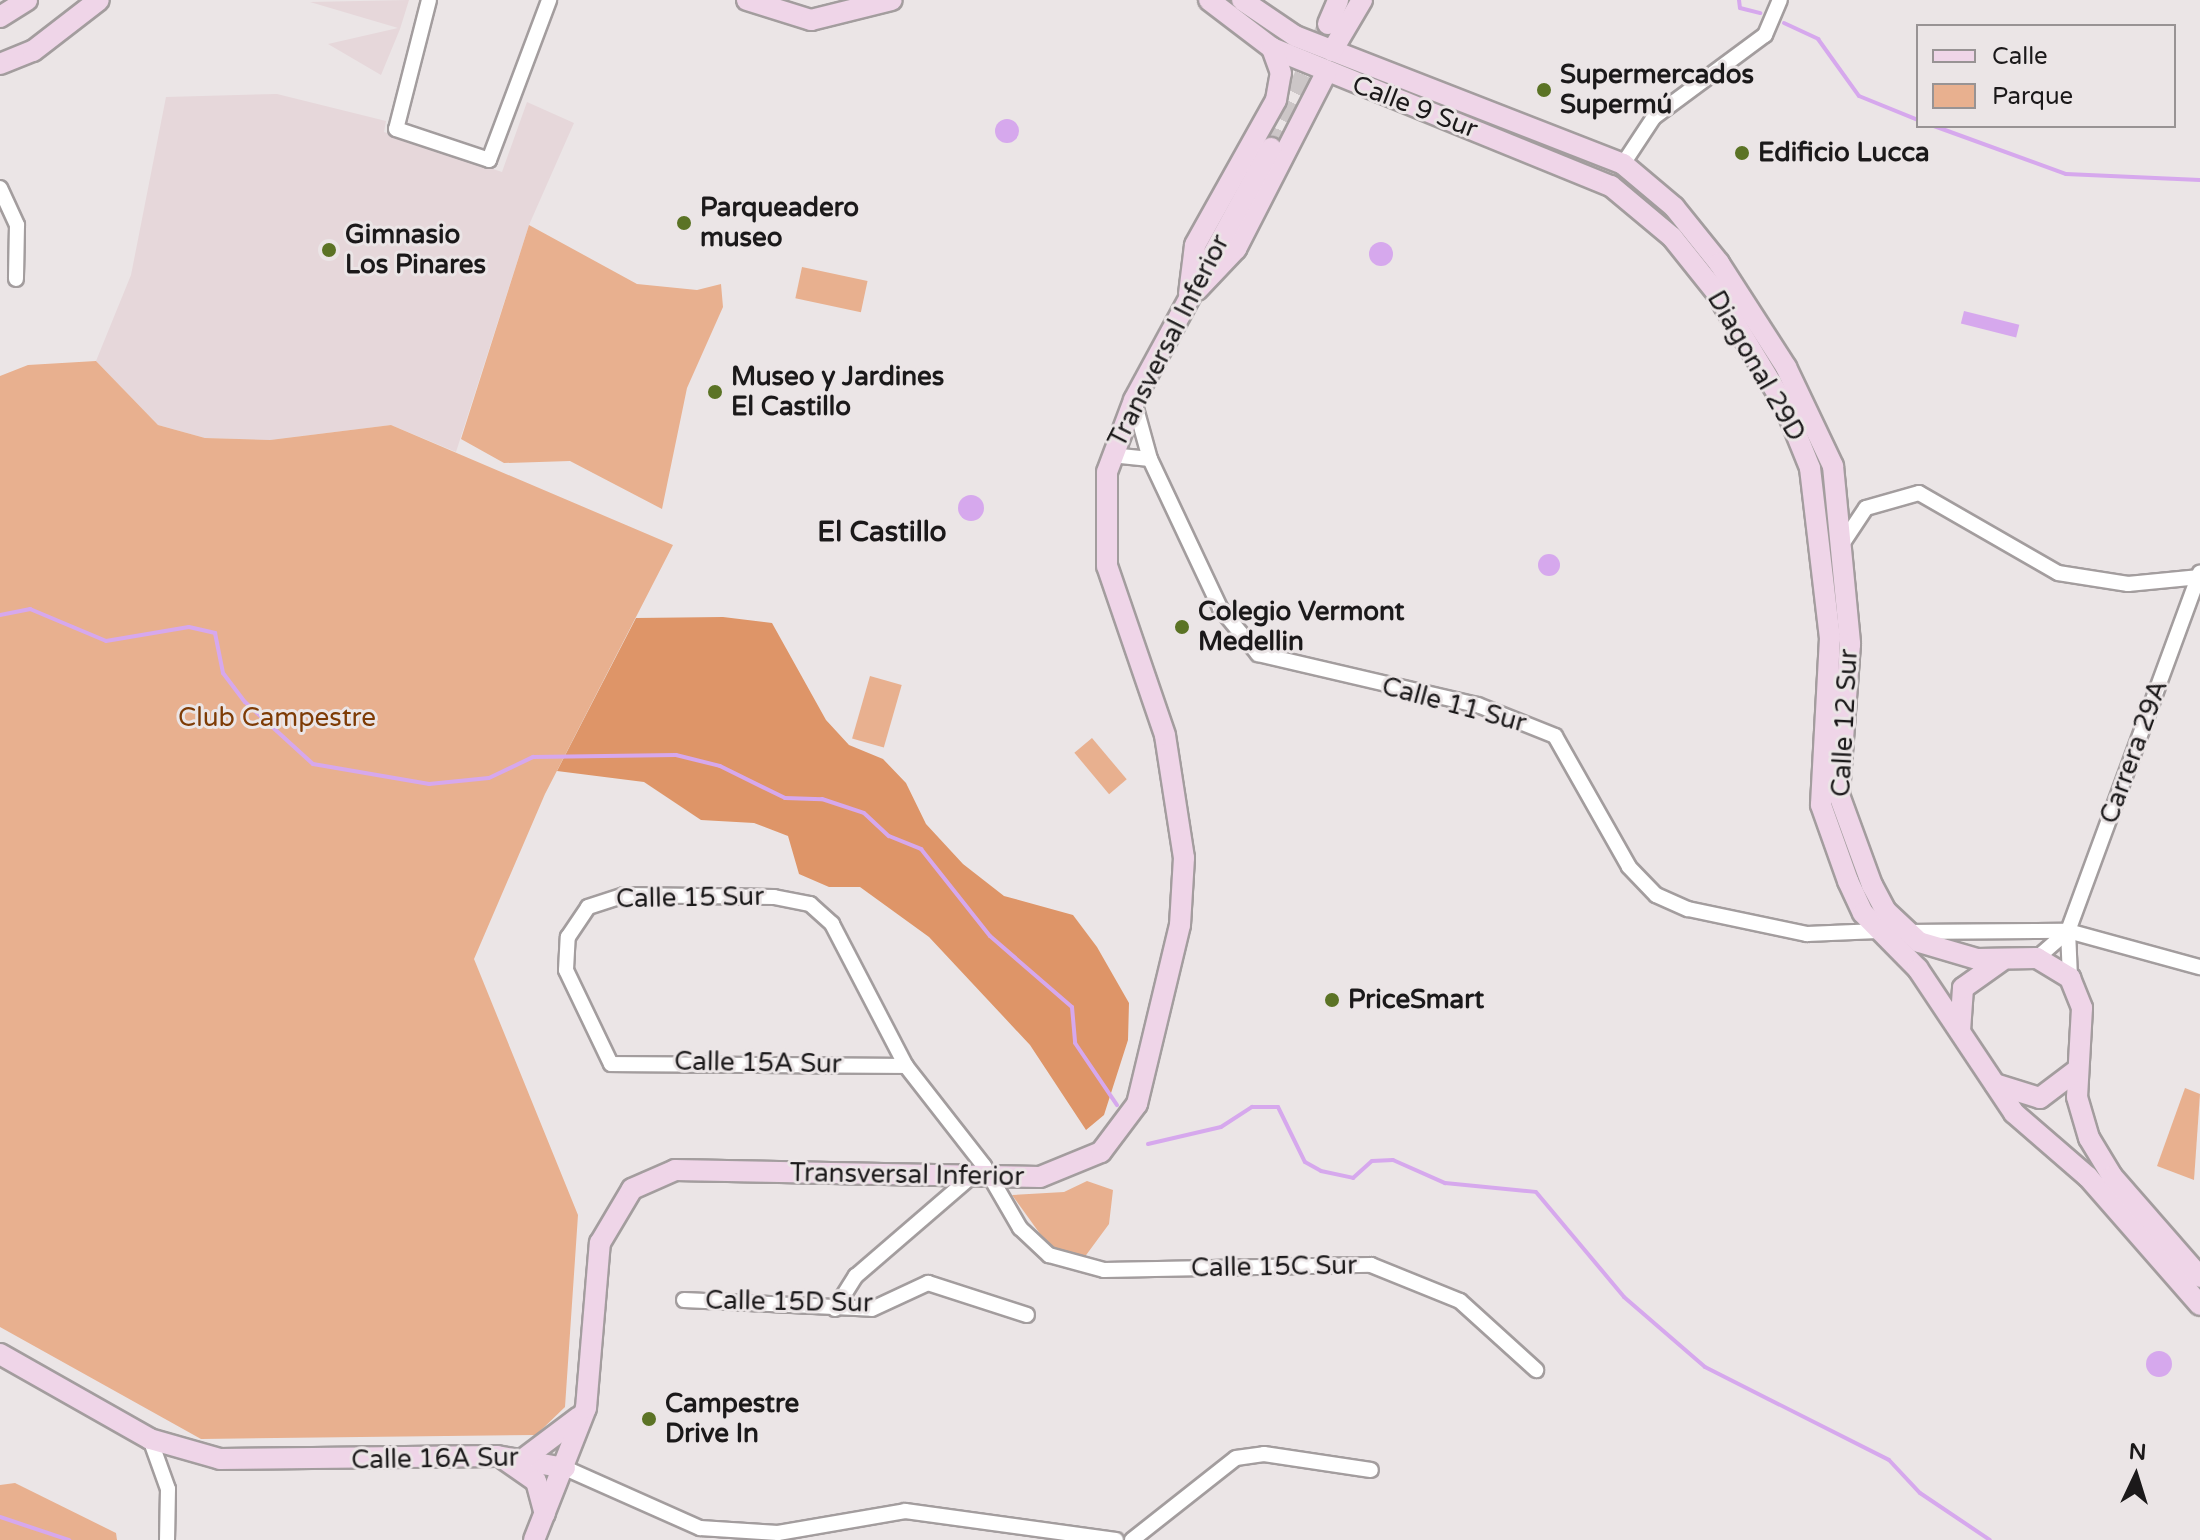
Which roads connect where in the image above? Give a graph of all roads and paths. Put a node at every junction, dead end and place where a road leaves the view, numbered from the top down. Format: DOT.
graph roads {
  1 [pos="27,0"];
  2 [pos="99,0"];
  3 [pos="429,0"];
  4 [pos="549,0"];
  5 [pos="747,0"];
  6 [pos="892,0"];
  7 [pos="1209,0"];
  8 [pos="1362,0"];
  9 [pos="1780,0"];
  10 [pos="1337,1"];
  11 [pos="1250,3"];
  12 [pos="0,17"];
  13 [pos="1328,24"];
  14 [pos="1272,48"];
  15 [pos="1332,51"];
  16 [pos="0,64"];
  17 [pos="1326,73"];
  18 [pos="1271,148"];
  19 [pos="1623,164"];
  20 [pos="1644,180"];
  21 [pos="0,188"];
  22 [pos="1630,198"];
  23 [pos="16,279"];
  24 [pos="1189,294"];
  25 [pos="1134,400"];
  26 [pos="1111,455"];
  27 [pos="1150,459"];
  28 [pos="1838,504"];
  29 [pos="1866,508"];
  30 [pos="1842,544"];
  31 [pos="1823,563"];
  32 [pos="2199,576"];
  33 [pos="810,904"];
  34 [pos="1878,931"];
  35 [pos="2068,931"];
  36 [pos="1904,932"];
  37 [pos="2009,958"];
  38 [pos="2037,958"];
  39 [pos="2200,967"];
  40 [pos="2070,978"];
  41 [pos="1960,1032"];
  42 [pos="611,1064"];
  43 [pos="906,1066"];
  44 [pos="2077,1070"];
  45 [pos="1995,1083"];
  46 [pos="935,1180"];
  47 [pos="966,1181"];
  48 [pos="1016,1181"];
  49 [pos="993,1182"];
  50 [pos="1006,1202"];
  51 [pos="933,1207"];
  52 [pos="2200,1277"];
  53 [pos="684,1300"];
  54 [pos="2200,1305"];
  55 [pos="835,1309"];
  56 [pos="1027,1315"];
  57 [pos="0,1354"];
  58 [pos="1536,1370"];
  59 [pos="586,1408"];
  60 [pos="150,1439"];
  61 [pos="497,1456"];
  62 [pos="526,1457"];
  63 [pos="565,1468"];
  64 [pos="1371,1470"];
  65 [pos="545,1514"];
  66 [pos="1151,1532"];
  67 [pos="778,1536"];
  68 [pos="167,1540"];
  69 [pos="534,1540"];
  70 [pos="1116,1540"];
  71 [pos="1132,1540"];
  1 -- 12 [label="main road"];
  2 -- 16 [label="main road"];
  3 -- 4 [label="street"];
  5 -- 6 [label="main road"];
  7 -- 14 [label="main road, Calle 9 Sur"];
  8 -- 15 [label="main road"];
  9 -- 19 [label="street"];
  10 -- 13 [label="main road"];
  11 -- 15 [label="main road, Calle 9 Sur"];
  14 -- 17 [label="main road, Calle 9 Sur"];
  14 -- 24 [label="main road"];
  15 -- 19 [label="main road, Calle 9 Sur"];
  17 -- 22 [label="main road, Calle 9 Sur"];
  17 -- 24 [label="main road"];
  18 -- 24 [label="main road, Transversal Inferior"];
  19 -- 20 [label="main road, Calle 9 Sur"];
  20 -- 28 [label="main road, Diagonal 29D"];
  21 -- 23 [label="street"];
  22 -- 31 [label="main road, Diagonal 29D"];
  24 -- 25 [label="main road, Transversal Inferior"];
  25 -- 26 [label="main road, Transversal Inferior"];
  25 -- 27 [label="street, Calle 11 Sur"];
  26 -- 27 [label="street"];
  26 -- 48 [label="main road, Transversal Inferior"];
  27 -- 34 [label="street, Calle 11 Sur"];
  28 -- 29 [label="street"];
  28 -- 30 [label="main road, Calle 12 Sur"];
  29 -- 30 [label="street"];
  29 -- 32 [label="street"];
  30 -- 36 [label="main road, Calle 12 Sur"];
  31 -- 34 [label="main road, Calle 12 Sur"];
  32 -- 35 [label="street, Carrera 29A"];
  33 -- 42 [label="street, Calle 15 Sur"];
  33 -- 43 [label="street, Calle 15C Sur"];
  34 -- 41 [label="main road, Calle 12 Sur"];
  35 -- 36 [label="street"];
  35 -- 38 [label="street, Carrera 29A"];
  35 -- 39 [label="street"];
  35 -- 40 [label="street, Carrera 29A"];
  36 -- 37 [label="main road, Calle 12 Sur"];
  37 -- 38 [label="main road, Calle 12 Sur"];
  37 -- 41 [label="main road"];
  38 -- 40 [label="main road"];
  40 -- 44 [label="main road"];
  41 -- 45 [label="main road, Calle 12 Sur"];
  42 -- 43 [label="street, Calle 15A Sur"];
  43 -- 49 [label="street, Calle 15C Sur"];
  44 -- 45 [label="main road"];
  44 -- 52 [label="main road"];
  45 -- 54 [label="main road, Calle 12 Sur"];
  46 -- 47 [label="main road, Transversal Inferior"];
  46 -- 51 [label="street"];
  46 -- 59 [label="main road, Transversal Inferior"];
  47 -- 49 [label="main road, Transversal Inferior"];
  47 -- 51 [label="street"];
  48 -- 49 [label="main road, Transversal Inferior"];
  48 -- 50 [label="street"];
  49 -- 50 [label="street, Calle 15C Sur"];
  50 -- 58 [label="street, Calle 15C Sur"];
  51 -- 55 [label="street"];
  53 -- 55 [label="street, Calle 15D Sur"];
  55 -- 56 [label="street, Calle 15D Sur"];
  57 -- 60 [label="main road, Calle 16A Sur"];
  59 -- 62 [label="main road"];
  59 -- 63 [label="main road, Transversal Inferior"];
  60 -- 61 [label="main road, Calle 16A Sur"];
  60 -- 68 [label="street"];
  61 -- 62 [label="main road, Calle 16A Sur"];
  61 -- 65 [label="main road"];
  62 -- 63 [label="main road, Calle 16A Sur"];
  63 -- 65 [label="main road, Transversal Inferior"];
  63 -- 67 [label="street, Calle 16A Sur"];
  64 -- 66 [label="street"];
  65 -- 69 [label="main road, Transversal Inferior"];
  66 -- 71 [label="street"];
  67 -- 70 [label="street, Calle 16A Sur"];
}
